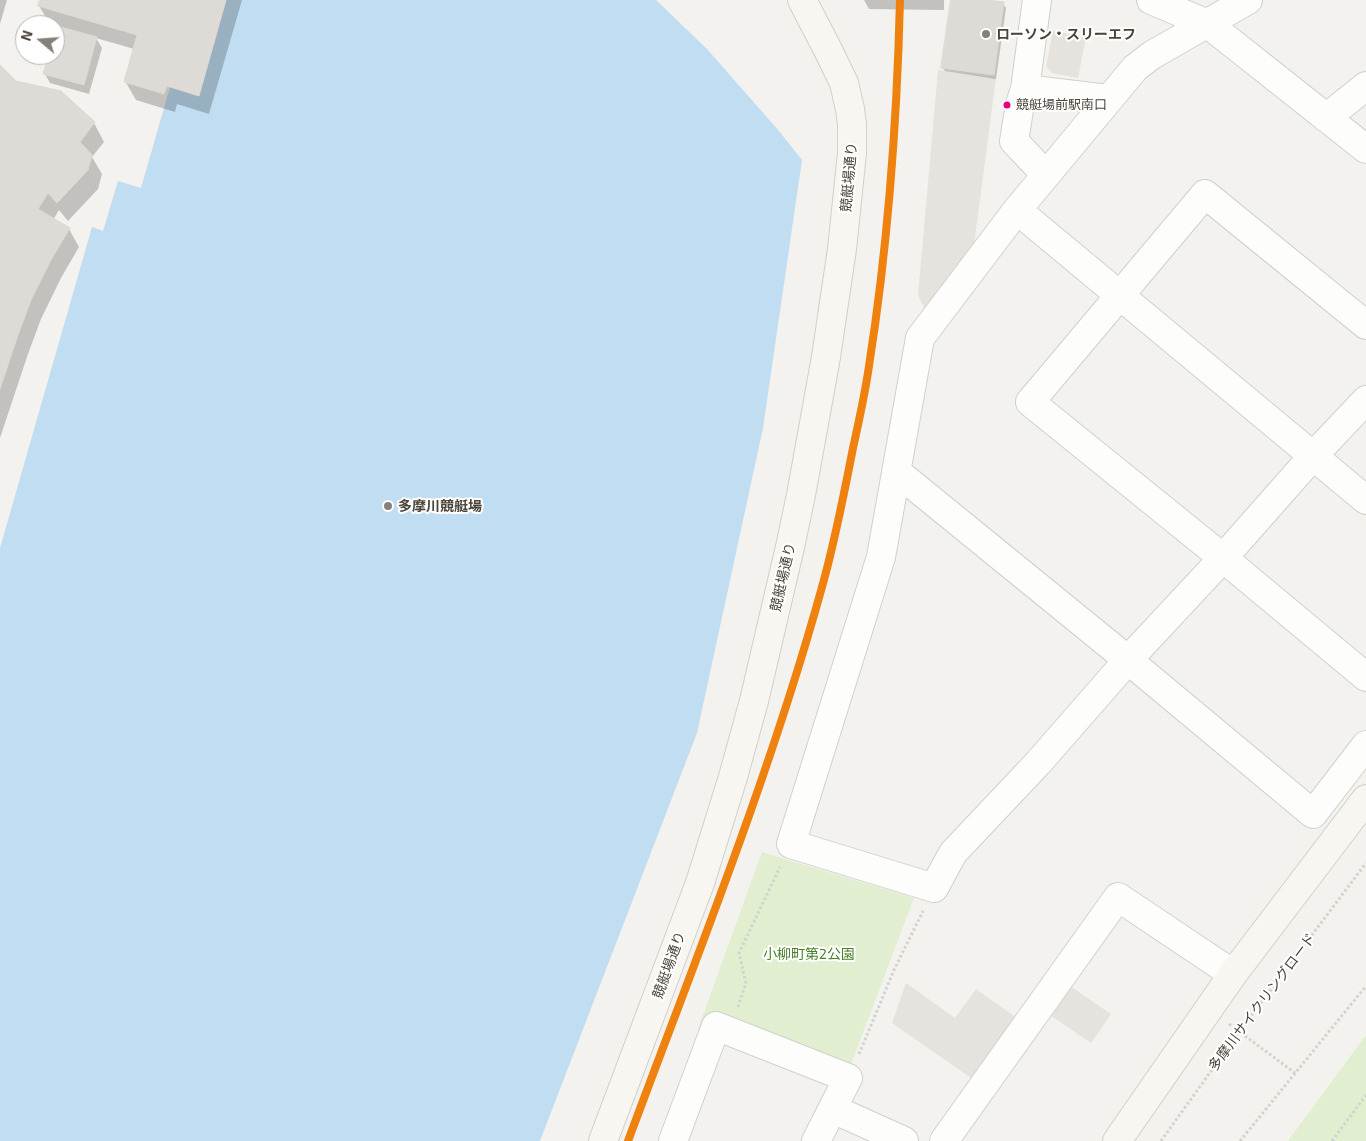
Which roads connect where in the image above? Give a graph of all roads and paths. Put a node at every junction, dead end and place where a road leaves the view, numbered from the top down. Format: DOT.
graph roads {
  1 [pos="802,0"];
  2 [pos="1037,0"];
  3 [pos="1152,0"];
  4 [pos="1248,0"];
  5 [pos="1208,24"];
  6 [pos="1366,86"];
  7 [pos="1025,89"];
  8 [pos="1108,99"];
  9 [pos="1326,118"];
  10 [pos="1366,149"];
  11 [pos="1046,175"];
  12 [pos="1018,210"];
  13 [pos="1120,294"];
  14 [pos="1366,325"];
  15 [pos="1366,400"];
  16 [pos="1313,456"];
  17 [pos="897,472"];
  18 [pos="1366,500"];
  19 [pos="1223,558"];
  20 [pos="1128,660"];
  21 [pos="1366,677"];
  22 [pos="1366,746"];
  23 [pos="1366,799"];
  24 [pos="791,844"];
  25 [pos="1366,864"];
  26 [pos="934,888"];
  27 [pos="1233,974"];
  28 [pos="1366,986"];
  29 [pos="1209,1008"];
  30 [pos="730,1031"];
  31 [pos="1238,1032"];
  32 [pos="1295,1073"];
  33 [pos="848,1078"];
  34 [pos="1366,1095"];
  35 [pos="833,1109"];
  36 [pos="603,1141"];
  37 [pos="673,1141"];
  38 [pos="816,1141"];
  39 [pos="904,1141"];
  40 [pos="944,1141"];
  41 [pos="1117,1141"];
  42 [pos="1161,1141"];
  43 [pos="1240,1141"];
  44 [pos="1332,1141"];
  1 -- 36 [label="street, 競艇場通り"];
  2 -- 7 [label="street"];
  3 -- 5 [label="street"];
  4 -- 5 [label="street"];
  5 -- 8 [label="street"];
  5 -- 9 [label="street"];
  6 -- 9 [label="street"];
  7 -- 8 [label="street"];
  7 -- 11 [label="street"];
  8 -- 11 [label="street"];
  9 -- 10 [label="street"];
  11 -- 12 [label="street"];
  12 -- 13 [label="street"];
  12 -- 17 [label="street"];
  13 -- 14 [label="street"];
  13 -- 16 [label="street"];
  13 -- 19 [label="street"];
  15 -- 16 [label="street"];
  16 -- 18 [label="street"];
  16 -- 19 [label="street"];
  17 -- 20 [label="street"];
  17 -- 24 [label="street"];
  19 -- 20 [label="street"];
  19 -- 21 [label="street"];
  20 -- 22 [label="street"];
  20 -- 26 [label="street"];
  23 -- 27 [label="street"];
  24 -- 26 [label="street"];
  24 -- 30 [label="path"];
  25 -- 31 [label="path, 多摩川サイクリングロード"];
  26 -- 33 [label="path"];
  27 -- 29 [label="street"];
  27 -- 40 [label="street"];
  28 -- 32 [label="path"];
  29 -- 31 [label="path"];
  29 -- 41 [label="street"];
  30 -- 33 [label="street"];
  30 -- 37 [label="street"];
  31 -- 32 [label="path"];
  31 -- 42 [label="path, 多摩川サイクリングロード"];
  32 -- 43 [label="path"];
  33 -- 35 [label="street"];
  34 -- 44 [label="path"];
  35 -- 38 [label="street"];
  35 -- 39 [label="street"];
}
